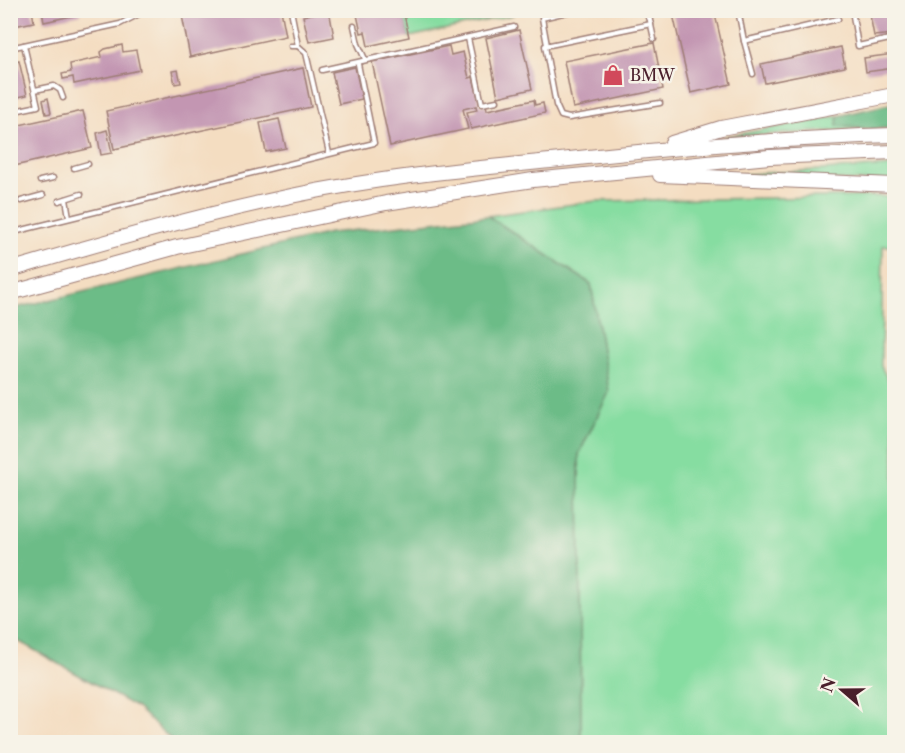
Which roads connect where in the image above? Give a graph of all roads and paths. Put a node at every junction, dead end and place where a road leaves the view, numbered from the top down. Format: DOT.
graph roads {
  1 [pos="147,10"];
  2 [pos="291,10"];
  3 [pos="575,10"];
  4 [pos="738,10"];
  5 [pos="852,10"];
  6 [pos="649,13"];
  7 [pos="838,19"];
  8 [pos="651,24"];
  9 [pos="354,26"];
  10 [pos="514,27"];
  11 [pos="468,38"];
  12 [pos="894,38"];
  13 [pos="654,39"];
  14 [pos="744,41"];
  15 [pos="24,45"];
  16 [pos="547,45"];
  17 [pos="291,46"];
  18 [pos="298,46"];
  19 [pos="10,48"];
  20 [pos="365,59"];
  21 [pos="358,64"];
  22 [pos="322,70"];
  23 [pos="753,74"];
  24 [pos="35,90"];
  25 [pos="894,95"];
  26 [pos="63,98"];
  27 [pos="496,101"];
  28 [pos="660,103"];
  29 [pos="10,112"];
  30 [pos="894,135"];
  31 [pos="644,151"];
  32 [pos="894,152"];
  33 [pos="329,153"];
  34 [pos="88,164"];
  35 [pos="74,168"];
  36 [pos="620,173"];
  37 [pos="53,178"];
  38 [pos="40,181"];
  39 [pos="894,186"];
  40 [pos="81,194"];
  41 [pos="43,195"];
  42 [pos="66,199"];
  43 [pos="21,201"];
  44 [pos="59,201"];
  45 [pos="69,217"];
  46 [pos="10,234"];
  47 [pos="10,270"];
  48 [pos="10,293"];
  1 -- 15 [label="lane"];
  2 -- 18 [label="lane"];
  3 -- 16 [label="lane"];
  4 -- 14 [label="lane"];
  5 -- 12 [label="lane"];
  6 -- 8 [label="lane"];
  7 -- 14 [label="lane"];
  8 -- 13 [label="lane"];
  8 -- 16 [label="lane"];
  9 -- 20 [label="lane"];
  10 -- 11 [label="lane"];
  11 -- 20 [label="lane"];
  11 -- 27 [label="lane"];
  14 -- 23 [label="lane"];
  15 -- 19 [label="lane"];
  15 -- 24 [label="lane"];
  16 -- 28 [label="lane"];
  17 -- 18 [label="lane"];
  18 -- 33 [label="lane"];
  20 -- 21 [label="lane"];
  21 -- 22 [label="lane"];
  21 -- 33 [label="lane"];
  24 -- 26 [label="lane"];
  24 -- 29 [label="lane"];
  25 -- 31 [label="highway"];
  30 -- 31 [label="highway"];
  31 -- 47 [label="highway"];
  32 -- 36 [label="highway"];
  33 -- 45 [label="lane"];
  34 -- 35 [label="lane"];
  36 -- 39 [label="highway"];
  36 -- 48 [label="highway"];
  37 -- 38 [label="lane"];
  40 -- 42 [label="lane"];
  41 -- 43 [label="lane"];
  42 -- 44 [label="lane"];
  42 -- 45 [label="lane"];
  45 -- 46 [label="lane"];
}
